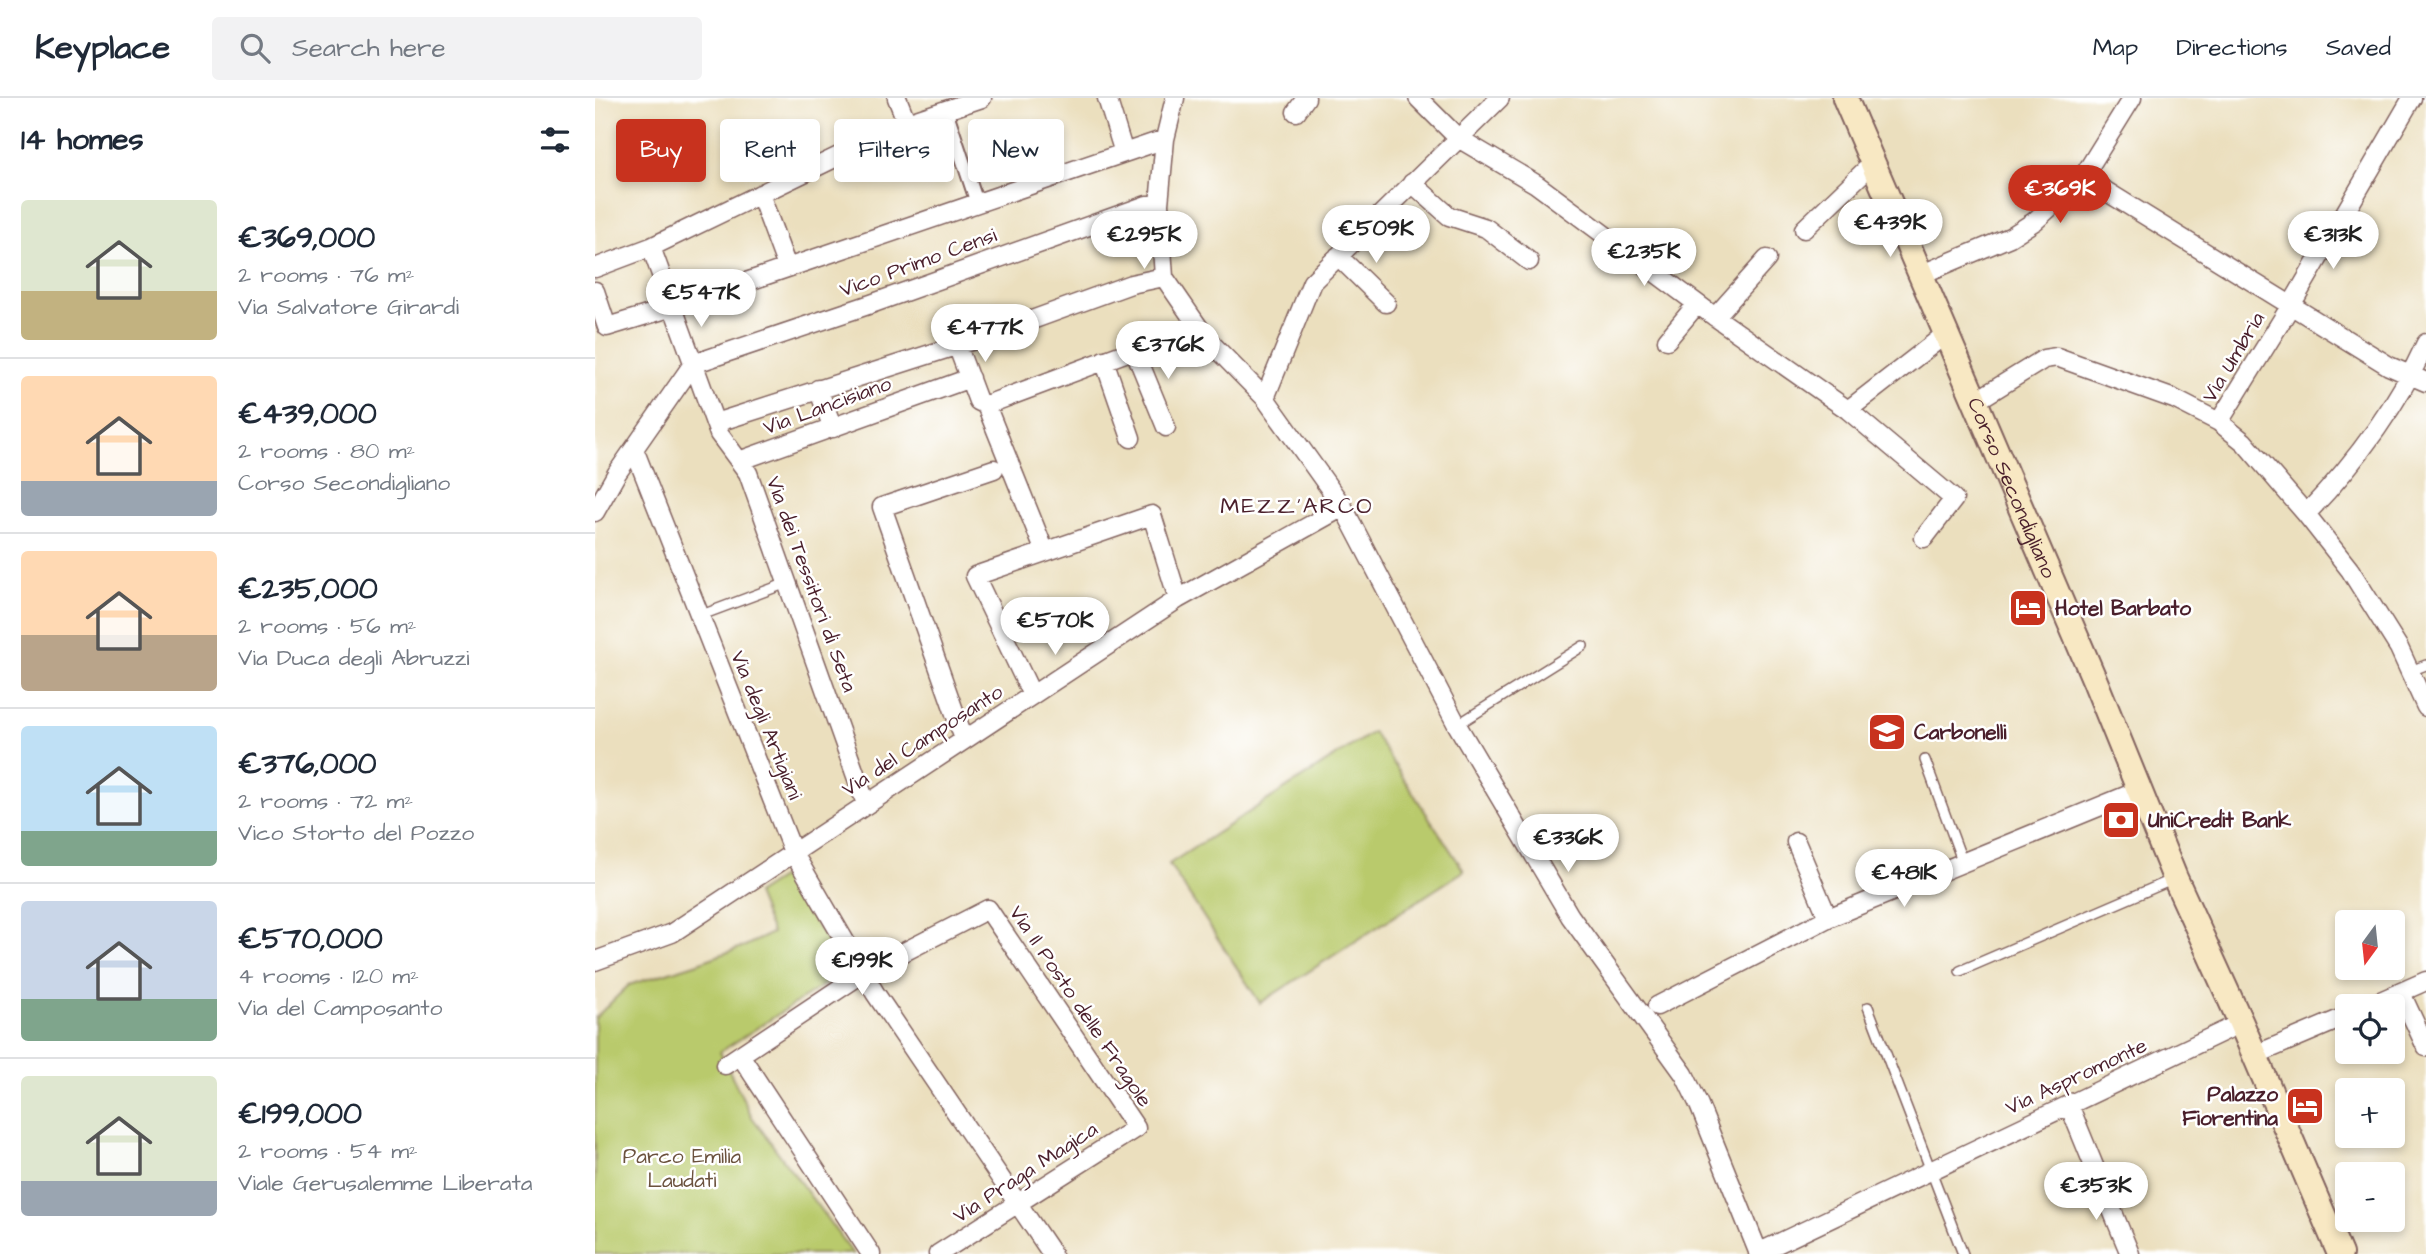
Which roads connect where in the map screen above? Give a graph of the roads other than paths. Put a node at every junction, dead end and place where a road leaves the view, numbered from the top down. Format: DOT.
graph roads {
  1 [pos="897,98"];
  2 [pos="982,98"];
  3 [pos="1107,98"];
  4 [pos="1175,98"];
  5 [pos="1419,98"];
  6 [pos="1500,98"];
  7 [pos="1845,98"];
  8 [pos="2132,98"];
  9 [pos="2412,98"];
  10 [pos="946,110"];
  11 [pos="906,119"];
  12 [pos="920,119"];
  13 [pos="1458,138"];
  14 [pos="1165,139"];
  15 [pos="1124,153"];
  16 [pos="834,158"];
  17 [pos="1874,162"];
  18 [pos="2083,177"];
  19 [pos="1412,183"];
  20 [pos="760,194"];
  21 [pos="977,203"];
  22 [pos="1159,204"];
  23 [pos="1804,229"];
  24 [pos="651,247"];
  25 [pos="1339,256"];
  26 [pos="1767,259"];
  27 [pos="1529,261"];
  28 [pos="595,268"];
  29 [pos="787,268"];
  30 [pos="1922,274"];
  31 [pos="1164,277"];
  32 [pos="595,291"];
  33 [pos="1386,303"];
  34 [pos="1697,303"];
  35 [pos="2290,306"];
  36 [pos="673,307"];
  37 [pos="1715,317"];
  38 [pos="1197,326"];
  39 [pos="601,331"];
  40 [pos="1947,333"];
  41 [pos="1667,340"];
  42 [pos="2426,343"];
  43 [pos="957,345"];
  44 [pos="1134,349"];
  45 [pos="1104,360"];
  46 [pos="693,364"];
  47 [pos="970,378"];
  48 [pos="2418,379"];
  49 [pos="818,389"];
  50 [pos="1265,398"];
  51 [pos="1976,401"];
  52 [pos="986,405"];
  53 [pos="1848,410"];
  54 [pos="2219,422"];
  55 [pos="716,423"];
  56 [pos="1166,427"];
  57 [pos="833,428"];
  58 [pos="1131,438"];
  59 [pos="634,449"];
  60 [pos="739,461"];
  61 [pos="995,469"];
  62 [pos="1343,507"];
  63 [pos="595,512"];
  64 [pos="2306,514"];
  65 [pos="1924,538"];
  66 [pos="1045,552"];
  67 [pos="787,583"];
  68 [pos="1178,599"];
  69 [pos="699,616"];
  70 [pos="1583,646"];
  71 [pos="2418,668"];
  72 [pos="1032,695"];
  73 [pos="2426,707"];
  74 [pos="1458,725"];
  75 [pos="964,739"];
  76 [pos="1925,760"];
  77 [pos="2140,790"];
  78 [pos="866,804"];
  79 [pos="1796,842"];
  80 [pos="793,852"];
  81 [pos="1963,863"];
  82 [pos="2175,878"];
  83 [pos="1828,918"];
  84 [pos="595,961"];
  85 [pos="1961,971"];
  86 [pos="863,973"];
  87 [pos="2426,981"];
  88 [pos="2401,993"];
  89 [pos="1657,1006"];
  90 [pos="1867,1007"];
  91 [pos="2335,1021"];
  92 [pos="2241,1023"];
  93 [pos="2426,1047"];
  94 [pos="2255,1055"];
  95 [pos="2069,1105"];
  96 [pos="1136,1128"];
  97 [pos="1929,1170"];
  98 [pos="1018,1203"];
  99 [pos="1758,1253"];
  100 [pos="871,1254"];
  101 [pos="938,1254"];
  102 [pos="1052,1254"];
  103 [pos="1963,1254"];
  104 [pos="2130,1254"];
  105 [pos="2340,1254"];
  1 -- 11 [label="street"];
  2 -- 10 [label="street"];
  3 -- 15 [label="street"];
  4 -- 14 [label="street"];
  5 -- 13 [label="street"];
  6 -- 13 [label="street"];
  7 -- 17 [label="main road, Corso Secondigliano"];
  8 -- 18 [label="street"];
  9 -- 35 [label="street, Via Umbria"];
  10 -- 12 [label="street"];
  10 -- 21 [label="street"];
  13 -- 19 [label="street"];
  13 -- 34 [label="street"];
  14 -- 15 [label="street"];
  14 -- 22 [label="street"];
  15 -- 21 [label="street"];
  16 -- 20 [label="street"];
  17 -- 23 [label="street"];
  17 -- 30 [label="main road, Corso Secondigliano"];
  18 -- 30 [label="street"];
  18 -- 35 [label="street"];
  19 -- 25 [label="street"];
  19 -- 27 [label="street"];
  20 -- 24 [label="street"];
  20 -- 29 [label="street"];
  21 -- 29 [label="street"];
  22 -- 31 [label="street"];
  22 -- 46 [label="street, Vico Primo Censi"];
  24 -- 28 [label="street"];
  24 -- 36 [label="street, Via dei Tessitori di Seta"];
  25 -- 33 [label="street"];
  25 -- 50 [label="street"];
  26 -- 37 [label="street"];
  29 -- 36 [label="street"];
  30 -- 40 [label="main road, Corso Secondigliano"];
  31 -- 38 [label="street"];
  31 -- 43 [label="street"];
  32 -- 39 [label="street"];
  34 -- 37 [label="street"];
  34 -- 41 [label="street"];
  35 -- 48 [label="street"];
  35 -- 54 [label="street, Via Umbria"];
  36 -- 39 [label="street"];
  36 -- 46 [label="street, Via dei Tessitori di Seta"];
  37 -- 53 [label="street"];
  38 -- 44 [label="street"];
  38 -- 50 [label="street"];
  40 -- 51 [label="main road, Corso Secondigliano"];
  40 -- 53 [label="street"];
  42 -- 48 [label="street"];
  43 -- 47 [label="street"];
  43 -- 49 [label="street"];
  44 -- 45 [label="street"];
  44 -- 56 [label="street"];
  45 -- 52 [label="street"];
  45 -- 58 [label="street"];
  46 -- 55 [label="street, Via dei Tessitori di Seta"];
  46 -- 59 [label="street"];
  47 -- 52 [label="street"];
  47 -- 57 [label="street, Via Lancisiano"];
  48 -- 64 [label="street"];
  49 -- 55 [label="street"];
  49 -- 57 [label="street"];
  50 -- 62 [label="street"];
  51 -- 54 [label="street"];
  51 -- 77 [label="main road, Corso Secondigliano"];
  52 -- 66 [label="street"];
  53 -- 65 [label="street"];
  54 -- 64 [label="street"];
  55 -- 60 [label="street, Via dei Tessitori di Seta"];
  57 -- 60 [label="street, Via Lancisiano"];
  59 -- 63 [label="street"];
  59 -- 69 [label="street, Via degli Artigiani"];
  60 -- 67 [label="street, Via dei Tessitori di Seta"];
  61 -- 75 [label="street"];
  62 -- 68 [label="street, Via del Camposanto"];
  62 -- 74 [label="street"];
  64 -- 71 [label="street"];
  66 -- 68 [label="street"];
  66 -- 72 [label="street"];
  67 -- 69 [label="lane"];
  67 -- 78 [label="street, Via dei Tessitori di Seta"];
  68 -- 72 [label="street, Via del Camposanto"];
  69 -- 80 [label="street, Via degli Artigiani"];
  70 -- 74 [label="lane"];
  71 -- 73 [label="street"];
  72 -- 75 [label="street, Via del Camposanto"];
  74 -- 99 [label="street"];
  75 -- 78 [label="street, Via del Camposanto"];
  76 -- 81 [label="lane"];
  77 -- 81 [label="street"];
  77 -- 82 [label="main road, Corso Secondigliano"];
  78 -- 80 [label="street, Via del Camposanto"];
  79 -- 83 [label="street"];
  80 -- 84 [label="street, Via del Camposanto"];
  80 -- 86 [label="street, Via degli Artigiani"];
  81 -- 83 [label="street"];
  82 -- 85 [label="lane"];
  82 -- 92 [label="main road, Corso Secondigliano"];
  83 -- 89 [label="street"];
  86 -- 96 [label="street, Via Il Posto delle Fragole"];
  86 -- 98 [label="street, Via degli Artigiani"];
  86 -- 100 [label="street"];
  87 -- 88 [label="street"];
  88 -- 93 [label="street"];
  90 -- 97 [label="lane"];
  91 -- 94 [label="street"];
  92 -- 94 [label="main road, Corso Secondigliano"];
  92 -- 95 [label="street, Via Aspromonte"];
  94 -- 105 [label="main road, Corso Secondigliano"];
  95 -- 97 [label="street, Via Aspromonte"];
  95 -- 104 [label="street"];
  96 -- 98 [label="street, Via Praga Magica"];
  97 -- 99 [label="street, Via Aspromonte"];
  97 -- 103 [label="lane"];
  98 -- 101 [label="street, Via Praga Magica"];
  98 -- 102 [label="street, Via degli Artigiani"];
}
